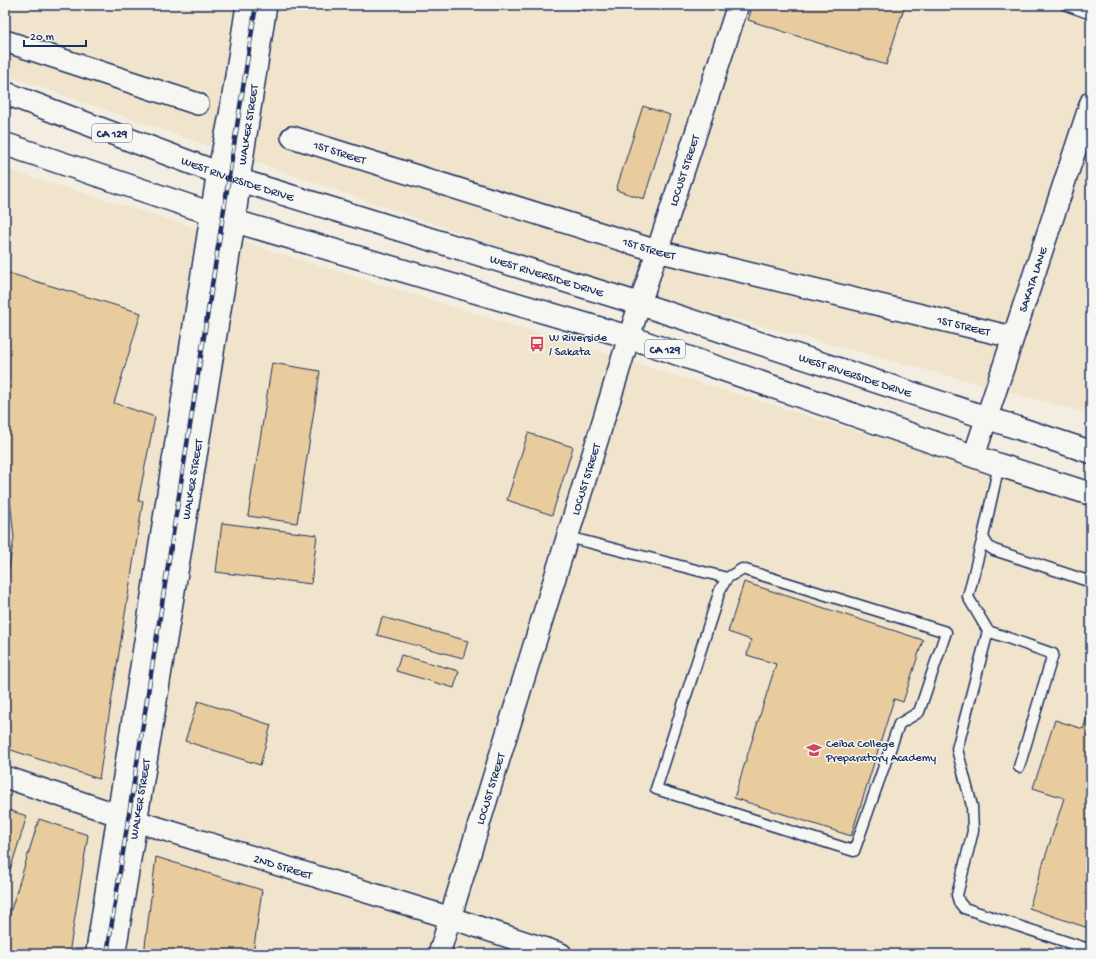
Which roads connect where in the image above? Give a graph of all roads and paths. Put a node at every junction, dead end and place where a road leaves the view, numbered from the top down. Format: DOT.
graph roads {
  1 [pos="247,5"];
  2 [pos="266,5"];
  3 [pos="738,5"];
  4 [pos="1066,5"];
  5 [pos="1091,14"];
  6 [pos="5,42"];
  7 [pos="5,93"];
  8 [pos="1091,102"];
  9 [pos="198,104"];
  10 [pos="292,137"];
  11 [pos="5,144"];
  12 [pos="218,174"];
  13 [pos="239,180"];
  14 [pos="211,214"];
  15 [pos="234,221"];
  16 [pos="656,252"];
  17 [pos="640,304"];
  18 [pos="629,337"];
  19 [pos="1012,337"];
  20 [pos="986,418"];
  21 [pos="1091,452"];
  22 [pos="974,456"];
  23 [pos="999,465"];
  24 [pos="1091,494"];
  25 [pos="568,537"];
  26 [pos="983,537"];
  27 [pos="727,578"];
  28 [pos="1091,582"];
  29 [pos="988,631"];
  30 [pos="1019,767"];
  31 [pos="5,777"];
  32 [pos="127,818"];
  33 [pos="451,918"];
  34 [pos="1091,950"];
  35 [pos="97,954"];
  36 [pos="114,954"];
  37 [pos="439,954"];
  38 [pos="562,954"];
  1 -- 12 [label="street, WALKER STREET"];
  2 -- 13 [label="street, WALKER STREET"];
  3 -- 16 [label="street, LOCUST STREET"];
  4 -- 5 [label="lane"];
  6 -- 9 [label="street"];
  7 -- 12 [label="main road, WEST RIVERSIDE DRIVE / CA 129"];
  8 -- 19 [label="street, SAKATA LANE"];
  10 -- 16 [label="street, 1ST STREET"];
  11 -- 14 [label="main road, CA 129"];
  12 -- 13 [label="main road, WEST RIVERSIDE DRIVE / CA 129"];
  12 -- 14 [label="main road, WALKER STREET"];
  13 -- 15 [label="main road, WALKER STREET"];
  13 -- 17 [label="main road, WEST RIVERSIDE DRIVE / CA 129"];
  14 -- 15 [label="main road, CA 129"];
  14 -- 32 [label="main road, WALKER STREET"];
  15 -- 18 [label="main road, CA 129"];
  15 -- 32 [label="main road, WALKER STREET"];
  16 -- 17 [label="street, LOCUST STREET"];
  16 -- 19 [label="street, 1ST STREET"];
  17 -- 18 [label="street, LOCUST STREET"];
  17 -- 20 [label="main road, WEST RIVERSIDE DRIVE / CA 129"];
  18 -- 22 [label="main road, CA 129"];
  18 -- 25 [label="street, LOCUST STREET"];
  19 -- 20 [label="street, SAKATA LANE"];
  20 -- 21 [label="main road, WEST RIVERSIDE DRIVE / CA 129"];
  20 -- 22 [label="street, SAKATA LANE"];
  22 -- 23 [label="main road, CA 129"];
  23 -- 24 [label="main road, CA 129"];
  23 -- 26 [label="lane"];
  25 -- 27 [label="lane"];
  25 -- 33 [label="street, LOCUST STREET"];
  26 -- 28 [label="lane"];
  26 -- 29 [label="lane"];
  27 -- 27 [label="lane"];
  29 -- 30 [label="lane"];
  29 -- 34 [label="lane"];
  31 -- 32 [label="street, 2ND STREET"];
  32 -- 33 [label="street, 2ND STREET"];
  32 -- 35 [label="main road, WALKER STREET"];
  32 -- 36 [label="main road, WALKER STREET"];
  33 -- 37 [label="street, LOCUST STREET"];
  33 -- 38 [label="street, 2ND STREET"];
}
